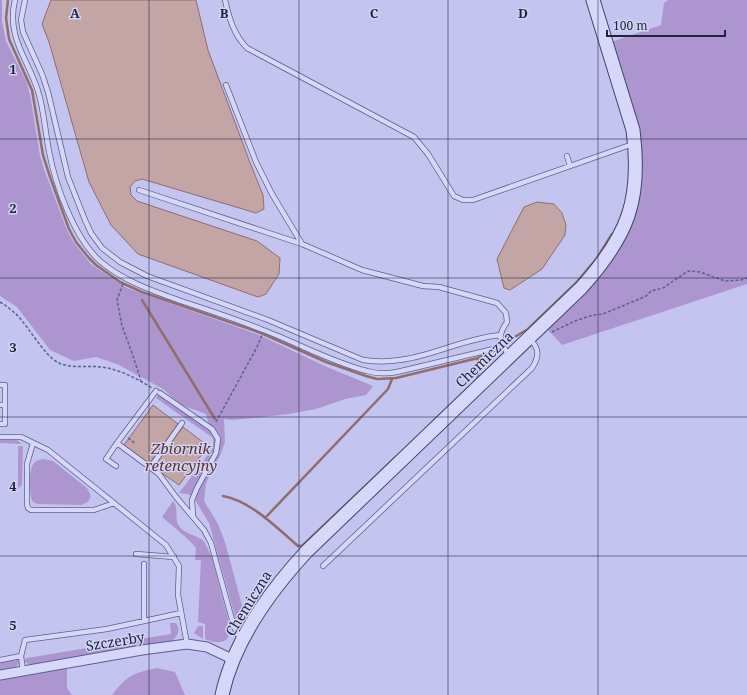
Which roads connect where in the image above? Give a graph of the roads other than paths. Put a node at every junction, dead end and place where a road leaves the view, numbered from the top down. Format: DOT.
graph roads {
  1 [pos="15,0"];
  2 [pos="25,0"];
  3 [pos="225,0"];
  4 [pos="593,0"];
  5 [pos="226,85"];
  6 [pos="635,144"];
  7 [pos="567,156"];
  8 [pos="570,166"];
  9 [pos="138,190"];
  10 [pos="302,244"];
  11 [pos="500,335"];
  12 [pos="529,338"];
  13 [pos="506,352"];
  14 [pos="0,385"];
  15 [pos="2,405"];
  16 [pos="182,423"];
  17 [pos="0,424"];
  18 [pos="0,437"];
  19 [pos="33,443"];
  20 [pos="118,444"];
  21 [pos="116,466"];
  22 [pos="150,468"];
  23 [pos="114,503"];
  24 [pos="193,517"];
  25 [pos="136,554"];
  26 [pos="174,557"];
  27 [pos="144,564"];
  28 [pos="322,566"];
  29 [pos="180,612"];
  30 [pos="144,621"];
  31 [pos="242,642"];
  32 [pos="187,644"];
  33 [pos="21,656"];
  34 [pos="232,659"];
  35 [pos="0,660"];
  36 [pos="23,670"];
  37 [pos="0,674"];
  38 [pos="222,695"];
  1 -- 13 [label="lane"];
  2 -- 11 [label="lane"];
  3 -- 8 [label="lane"];
  4 -- 6 [label="street, Chemiczna"];
  5 -- 10 [label="lane"];
  6 -- 8 [label="lane"];
  6 -- 12 [label="street, Chemiczna"];
  7 -- 8 [label="lane"];
  9 -- 10 [label="lane"];
  10 -- 11 [label="lane"];
  11 -- 13 [label="lane"];
  12 -- 13 [label="street, Chemiczna"];
  12 -- 28 [label="lane"];
  13 -- 31 [label="street, Chemiczna"];
  14 -- 15 [label="lane"];
  15 -- 17 [label="lane"];
  16 -- 22 [label="lane"];
  18 -- 19 [label="lane"];
  19 -- 23 [label="lane"];
  19 -- 23 [label="lane"];
  20 -- 21 [label="lane"];
  20 -- 22 [label="lane"];
  20 -- 24 [label="lane"];
  22 -- 24 [label="lane"];
  23 -- 26 [label="lane"];
  24 -- 31 [label="lane"];
  25 -- 26 [label="lane"];
  26 -- 29 [label="lane"];
  27 -- 30 [label="lane"];
  29 -- 30 [label="lane"];
  29 -- 32 [label="lane"];
  30 -- 33 [label="lane"];
  31 -- 34 [label="street, Chemiczna"];
  32 -- 34 [label="street, Szczerby"];
  32 -- 36 [label="street, Szczerby"];
  33 -- 35 [label="lane"];
  33 -- 36 [label="lane"];
  34 -- 38 [label="street, Chemiczna"];
  36 -- 37 [label="street, Szczerby"];
}
